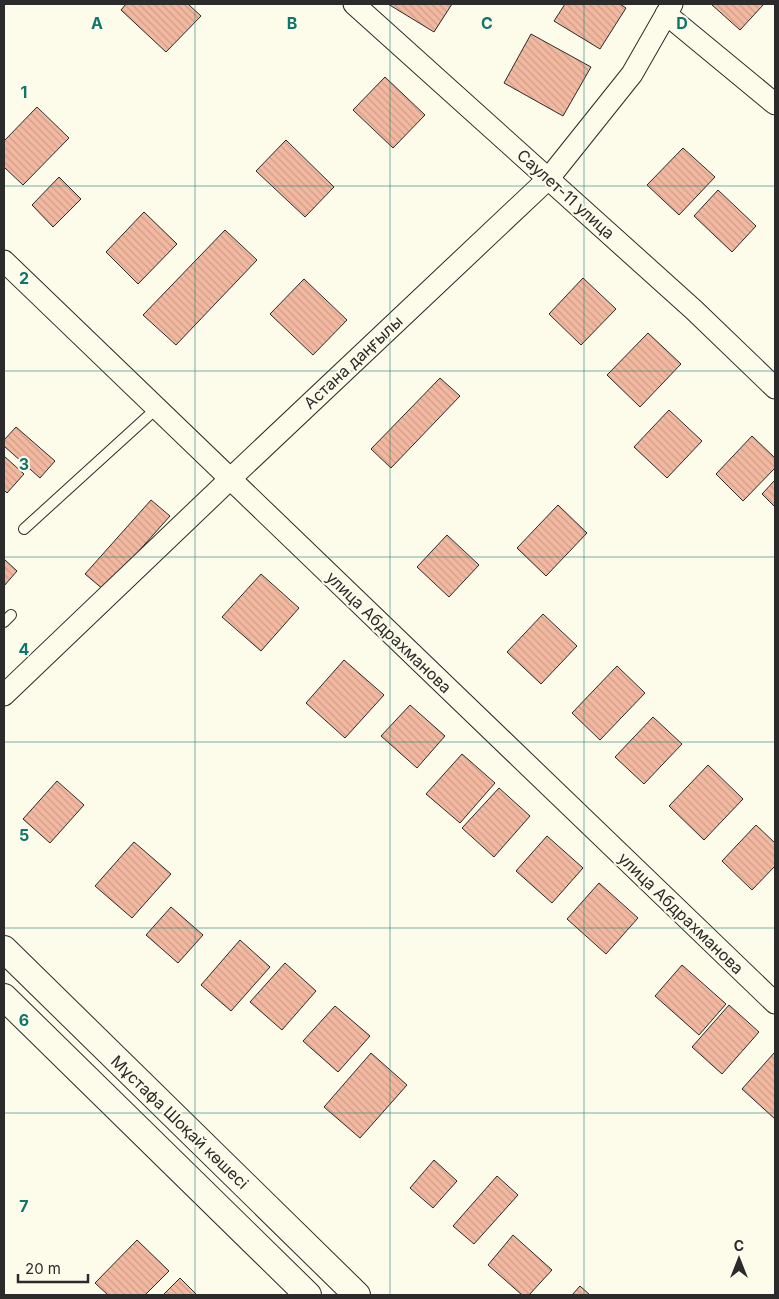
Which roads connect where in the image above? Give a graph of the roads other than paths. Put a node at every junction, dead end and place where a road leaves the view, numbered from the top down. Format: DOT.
graph roads {
  1 [pos="354,4"];
  2 [pos="669,9"];
  3 [pos="775,104"];
  4 [pos="549,178"];
  5 [pos="4,261"];
  6 [pos="775,388"];
  7 [pos="157,408"];
  8 [pos="230,479"];
  9 [pos="24,529"];
  10 [pos="4,695"];
  11 [pos="4,949"];
  12 [pos="4,997"];
  13 [pos="775,1003"];
  14 [pos="308,1295"];
  15 [pos="357,1295"];
  1 -- 4 [label="street, Саулет-11 улица"];
  2 -- 3 [label="street"];
  2 -- 4 [label="street, Астана даңғылы"];
  4 -- 6 [label="street, Саулет-11 улица"];
  4 -- 8 [label="street, Астана даңғылы"];
  5 -- 7 [label="street, улица Абдрахманова"];
  7 -- 8 [label="street, улица Абдрахманова"];
  7 -- 9 [label="lane"];
  8 -- 10 [label="street, Астана даңғылы"];
  8 -- 13 [label="street, улица Абдрахманова"];
  11 -- 15 [label="street, Мұстафа Шоқай көшесі"];
  12 -- 14 [label="street, Мұстафа Шоқай көшесі"];
}
